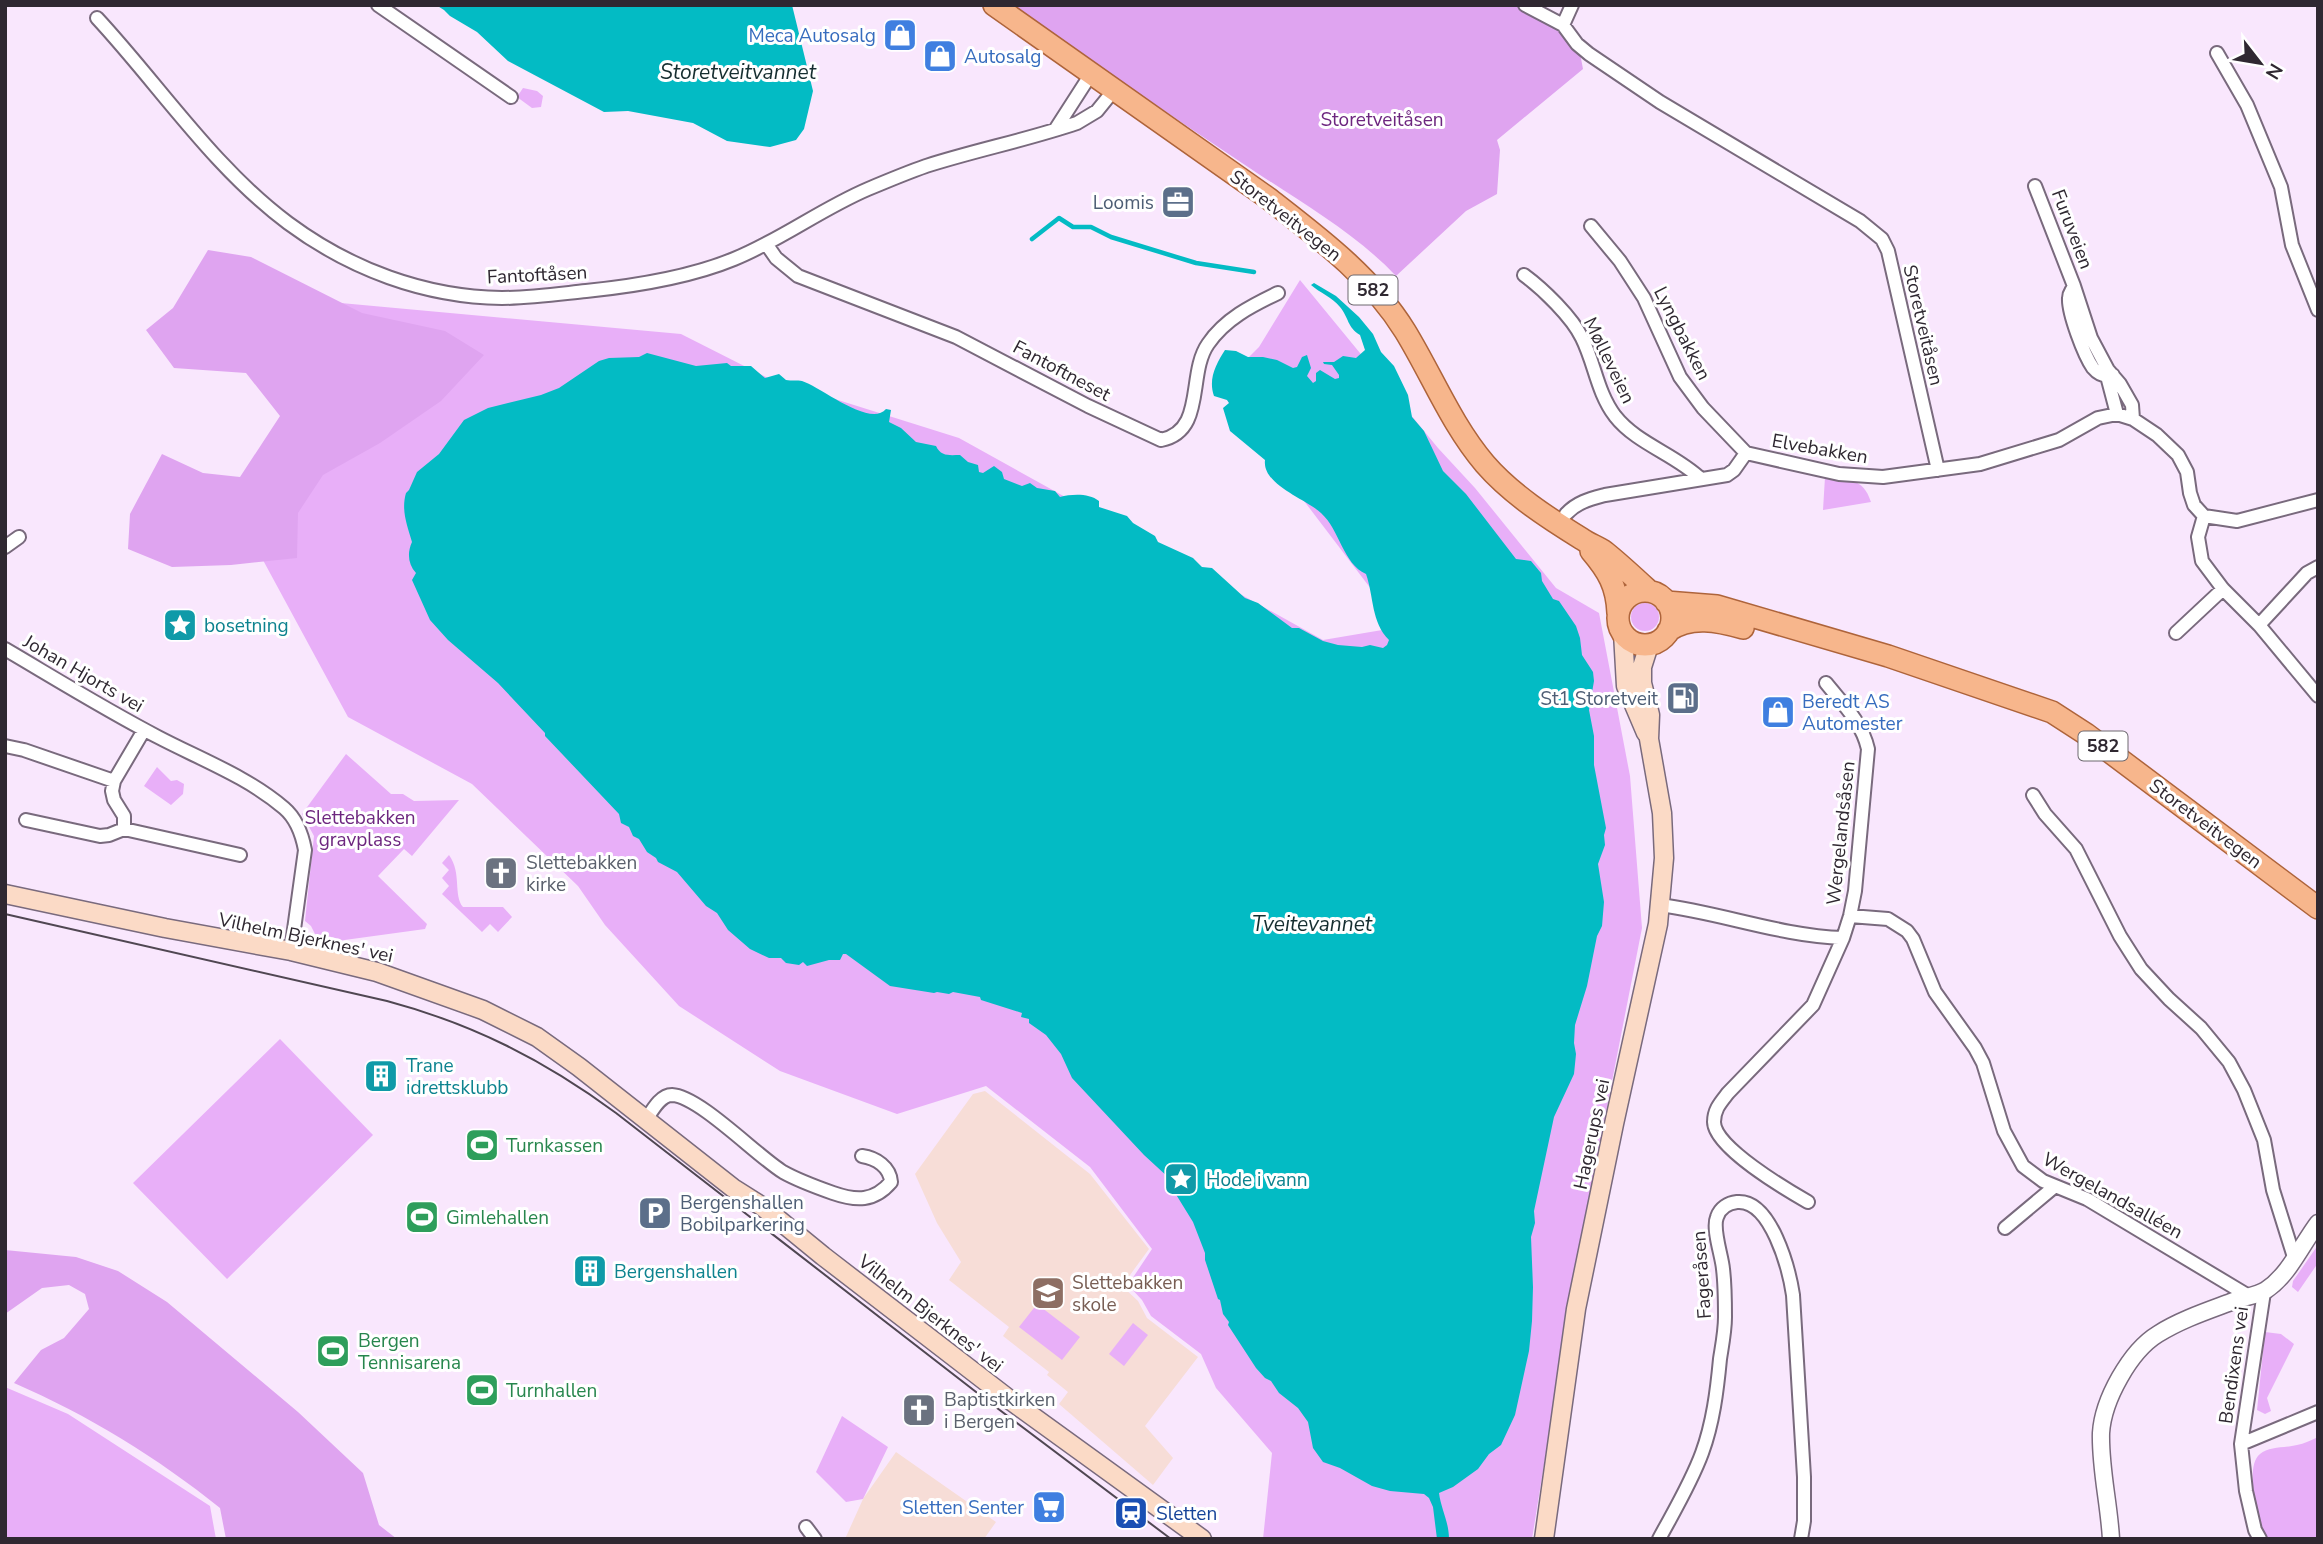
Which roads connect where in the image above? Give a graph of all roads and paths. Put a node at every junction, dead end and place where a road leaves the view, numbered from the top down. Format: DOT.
graph roads {
  1 [pos="378,5"];
  2 [pos="994,5"];
  3 [pos="1525,5"];
  4 [pos="1572,5"];
  5 [pos="97,18"];
  6 [pos="1563,25"];
  7 [pos="2217,54"];
  8 [pos="1091,74"];
  9 [pos="1114,90"];
  10 [pos="511,97"];
  11 [pos="1055,130"];
  12 [pos="2035,186"];
  13 [pos="1591,226"];
  14 [pos="767,245"];
  15 [pos="1524,275"];
  16 [pos="1278,293"];
  17 [pos="2318,310"];
  18 [pos="2110,376"];
  19 [pos="2117,414"];
  20 [pos="2133,419"];
  21 [pos="1746,453"];
  22 [pos="1938,470"];
  23 [pos="1700,479"];
  24 [pos="2318,500"];
  25 [pos="1566,514"];
  26 [pos="2204,516"];
  27 [pos="19,537"];
  28 [pos="1580,538"];
  29 [pos="5,547"];
  30 [pos="2318,567"];
  31 [pos="2223,589"];
  32 [pos="1658,596"];
  33 [pos="1620,623"];
  34 [pos="2259,625"];
  35 [pos="1668,631"];
  36 [pos="2176,634"];
  37 [pos="1650,645"];
  38 [pos="5,649"];
  39 [pos="1939,675"];
  40 [pos="1826,683"];
  41 [pos="2318,696"];
  42 [pos="144,730"];
  43 [pos="1649,739"];
  44 [pos="5,746"];
  45 [pos="114,781"];
  46 [pos="2033,795"];
  47 [pos="26,820"];
  48 [pos="124,829"];
  49 [pos="240,855"];
  50 [pos="5,894"];
  51 [pos="1660,905"];
  52 [pos="2318,908"];
  53 [pos="1850,916"];
  54 [pos="1843,938"];
  55 [pos="291,951"];
  56 [pos="646,1120"];
  57 [pos="862,1156"];
  58 [pos="2054,1187"];
  59 [pos="1808,1202"];
  60 [pos="2318,1223"];
  61 [pos="2005,1228"];
  62 [pos="2294,1257"];
  63 [pos="2255,1293"];
  64 [pos="2318,1412"];
  65 [pos="2241,1444"];
  66 [pos="806,1527"];
  67 [pos="1202,1537"];
  68 [pos="815,1539"];
  69 [pos="1544,1539"];
  70 [pos="1659,1539"];
  71 [pos="1801,1539"];
  72 [pos="2111,1539"];
  73 [pos="2260,1539"];
  1 -- 10 [label="street"];
  2 -- 8 [label="main road, Storetveitvegen / 582"];
  3 -- 6 [label="street, Storetveitåsen"];
  4 -- 6 [label="street"];
  5 -- 14 [label="street, Fantoftåsen"];
  6 -- 22 [label="street, Storetveitåsen"];
  7 -- 17 [label="street"];
  8 -- 9 [label="main road, Storetveitvegen / 582"];
  8 -- 11 [label="street"];
  9 -- 11 [label="street, Fantoftåsen"];
  9 -- 28 [label="main road, Storetveitvegen / 582"];
  11 -- 14 [label="street, Fantoftåsen"];
  12 -- 18 [label="street, Furuveien"];
  13 -- 21 [label="street, Lyngbakken"];
  14 -- 16 [label="street, Fantoftneset"];
  15 -- 23 [label="street, Mølleveien"];
  18 -- 19 [label="street"];
  18 -- 20 [label="street"];
  19 -- 20 [label="street"];
  19 -- 22 [label="street, Elvebakken"];
  20 -- 26 [label="street"];
  21 -- 22 [label="street, Elvebakken"];
  21 -- 23 [label="street, Elvebakken"];
  23 -- 25 [label="street, Elvebakken"];
  24 -- 26 [label="street"];
  26 -- 31 [label="street"];
  27 -- 29 [label="street"];
  28 -- 32 [label="main road, Storetveitvegen / 582"];
  28 -- 33 [label="main road, Storetveitvegen / 582"];
  30 -- 34 [label="street"];
  31 -- 34 [label="street"];
  31 -- 36 [label="street"];
  32 -- 33 [label="main road"];
  32 -- 35 [label="main road"];
  32 -- 39 [label="main road, Storetveitvegen / 582"];
  33 -- 37 [label="main road"];
  33 -- 43 [label="main road, Hagerups vei"];
  34 -- 41 [label="street"];
  35 -- 37 [label="main road, 582"];
  35 -- 39 [label="main road, Storetveitvegen / 582"];
  37 -- 43 [label="main road, Hagerups vei"];
  38 -- 42 [label="street, Johan Hjorts vei"];
  39 -- 52 [label="main road, Storetveitvegen / 582"];
  40 -- 53 [label="street, Wergelandsåsen"];
  42 -- 45 [label="street, Johan Hjorts vei"];
  42 -- 55 [label="street, Johan Hjorts vei"];
  43 -- 51 [label="main road, Hagerups vei"];
  44 -- 45 [label="street"];
  45 -- 48 [label="street"];
  46 -- 62 [label="street"];
  47 -- 48 [label="street"];
  48 -- 49 [label="street"];
  50 -- 55 [label="main road, Vilhelm Bjerknes' vei"];
  51 -- 54 [label="street"];
  51 -- 69 [label="main road, Hagerups vei"];
  53 -- 54 [label="street, Wergelandsåsen"];
  53 -- 58 [label="street, Wergelandsalléen"];
  54 -- 59 [label="street, Wergelandsåsen"];
  55 -- 56 [label="main road, Vilhelm Bjerknes' vei"];
  56 -- 57 [label="street"];
  56 -- 67 [label="main road, Vilhelm Bjerknes' vei"];
  58 -- 61 [label="street"];
  58 -- 63 [label="street, Wergelandsalléen"];
  60 -- 62 [label="street"];
  62 -- 63 [label="street"];
  63 -- 65 [label="street, Bendixens vei"];
  63 -- 72 [label="street"];
  64 -- 65 [label="street, Bendixens vei"];
  65 -- 73 [label="street, Bendixens vei"];
  66 -- 68 [label="street"];
  70 -- 71 [label="street, Fageråsen"];
}
